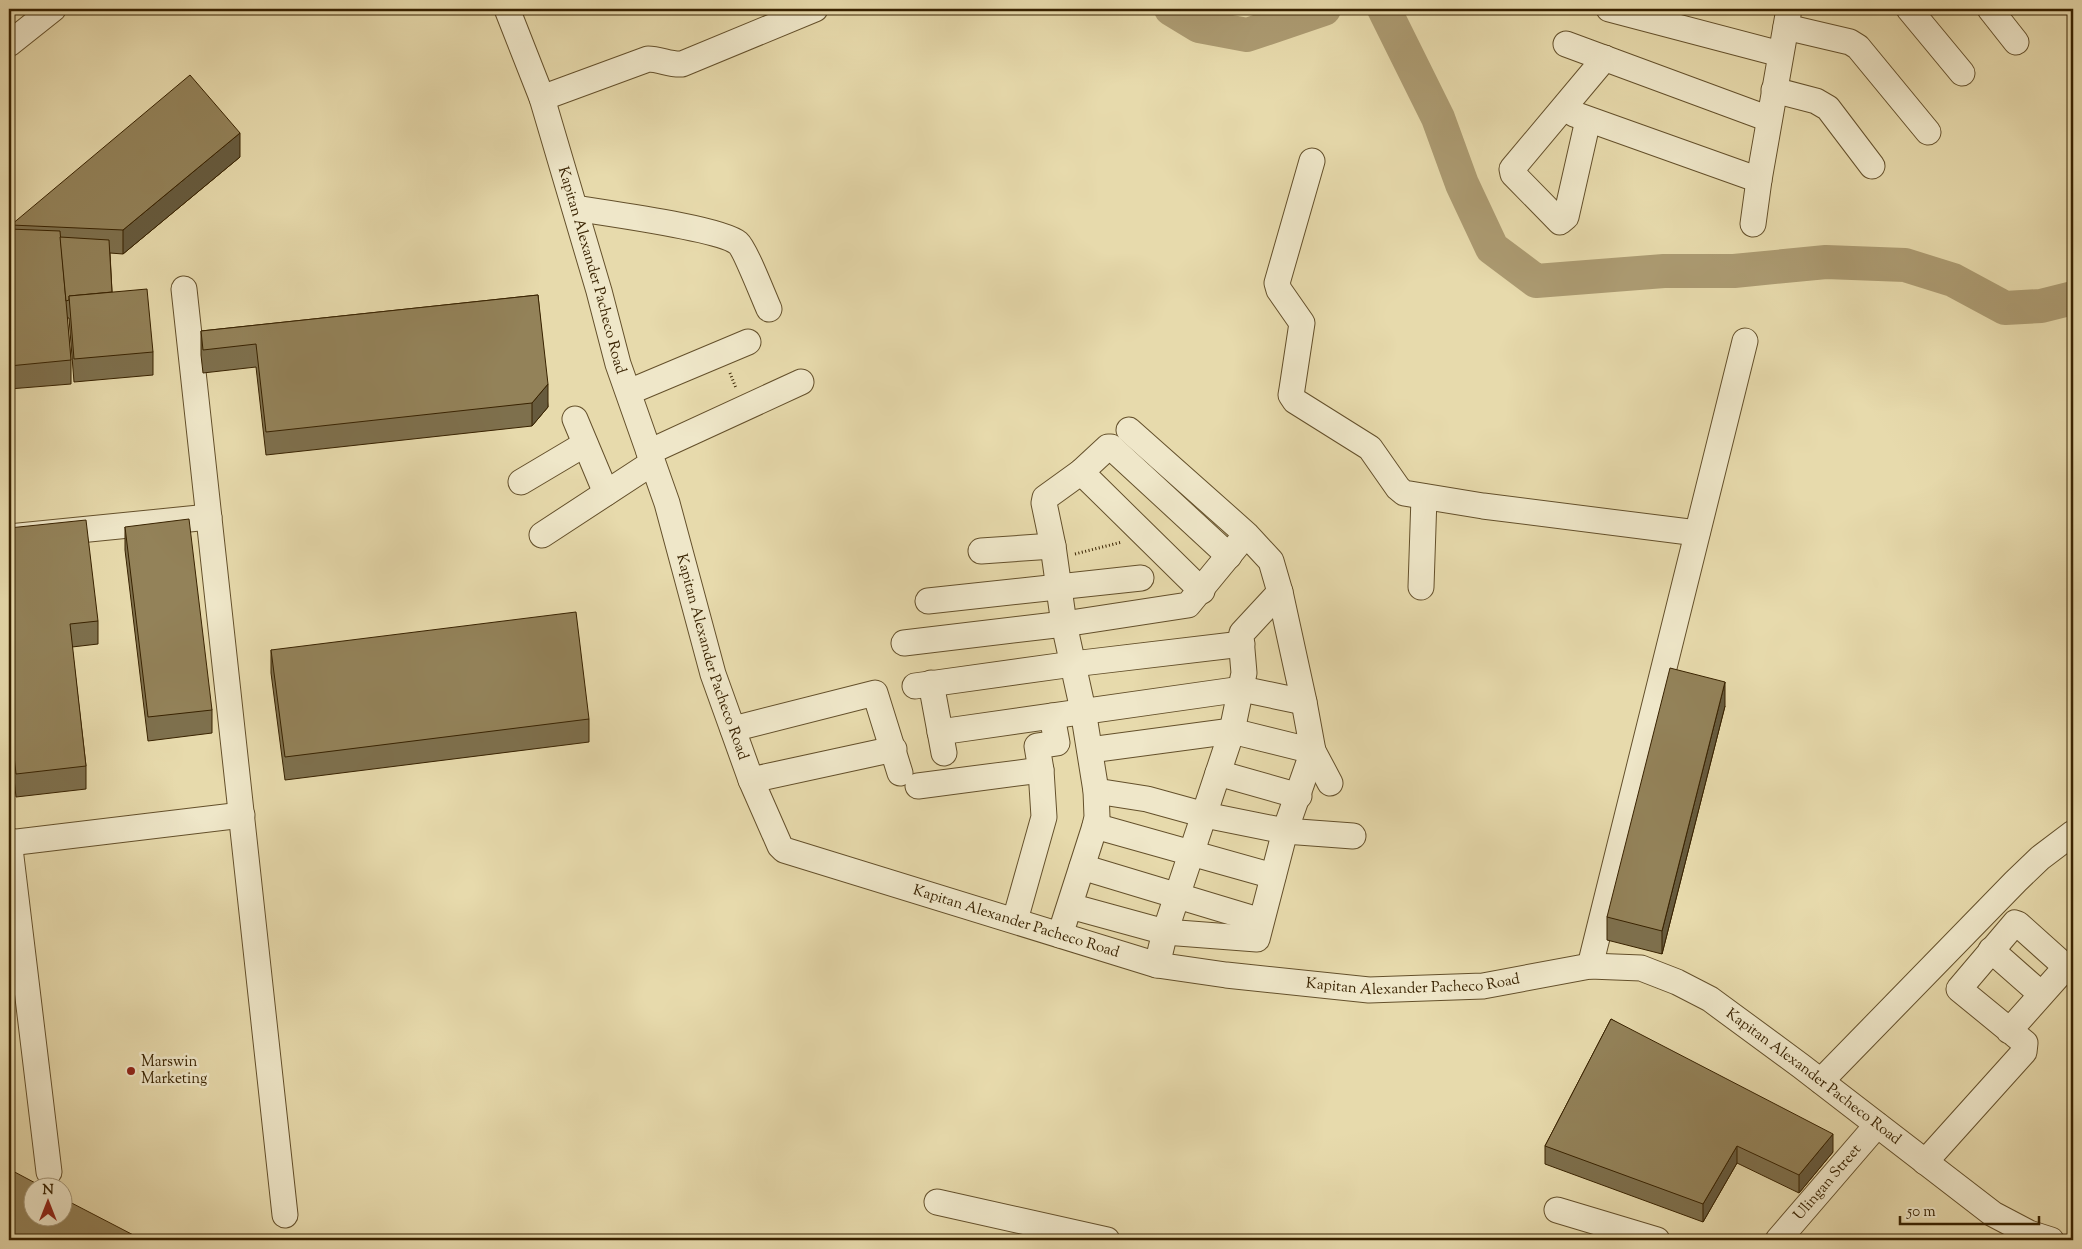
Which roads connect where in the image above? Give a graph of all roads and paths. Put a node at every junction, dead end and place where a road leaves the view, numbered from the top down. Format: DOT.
graph roads {
  1 [pos="53,9"];
  2 [pos="507,9"];
  3 [pos="815,9"];
  4 [pos="1609,9"];
  5 [pos="1909,9"];
  6 [pos="1990,9"];
  7 [pos="1676,17"];
  8 [pos="1787,18"];
  9 [pos="2016,42"];
  10 [pos="9,44"];
  11 [pos="1566,44"];
  12 [pos="1780,54"];
  13 [pos="1604,58"];
  14 [pos="1962,73"];
  15 [pos="1774,90"];
  16 [pos="542,98"];
  17 [pos="1562,110"];
  18 [pos="1769,119"];
  19 [pos="1588,120"];
  20 [pos="1928,132"];
  21 [pos="1312,161"];
  22 [pos="1872,166"];
  23 [pos="1759,180"];
  24 [pos="575,208"];
  25 [pos="1753,224"];
  26 [pos="184,289"];
  27 [pos="769,309"];
  28 [pos="1745,341"];
  29 [pos="748,342"];
  30 [pos="722,354"];
  31 [pos="801,382"];
  32 [pos="629,392"];
  33 [pos="747,407"];
  34 [pos="575,419"];
  35 [pos="1121,439"];
  36 [pos="585,444"];
  37 [pos="651,458"];
  38 [pos="1081,472"];
  39 [pos="521,482"];
  40 [pos="606,493"];
  41 [pos="1424,497"];
  42 [pos="209,516"];
  43 [pos="1697,532"];
  44 [pos="1246,534"];
  45 [pos="542,535"];
  46 [pos="1144,536"];
  47 [pos="9,537"];
  48 [pos="981,551"];
  49 [pos="1054,552"];
  50 [pos="1229,556"];
  51 [pos="1141,578"];
  52 [pos="1060,586"];
  53 [pos="1421,588"];
  54 [pos="1202,590"];
  55 [pos="1280,592"];
  56 [pos="928,601"];
  57 [pos="1064,624"];
  58 [pos="904,643"];
  59 [pos="1242,644"];
  60 [pos="1073,664"];
  61 [pos="1242,689"];
  62 [pos="1304,702"];
  63 [pos="1083,710"];
  64 [pos="1052,716"];
  65 [pos="733,729"];
  66 [pos="1232,730"];
  67 [pos="894,749"];
  68 [pos="1090,750"];
  69 [pos="1313,752"];
  70 [pos="1041,770"];
  71 [pos="1218,773"];
  72 [pos="752,780"];
  73 [pos="1330,783"];
  74 [pos="1096,791"];
  75 [pos="1299,796"];
  76 [pos="242,815"];
  77 [pos="1205,815"];
  78 [pos="1095,826"];
  79 [pos="1285,831"];
  80 [pos="2073,833"];
  81 [pos="1353,836"];
  82 [pos="9,842"];
  83 [pos="1192,855"];
  84 [pos="1082,867"];
  85 [pos="1273,876"];
  86 [pos="1177,896"];
  87 [pos="1070,906"];
  88 [pos="1015,920"];
  89 [pos="1261,921"];
  90 [pos="1165,932"];
  91 [pos="1060,935"];
  92 [pos="1991,950"];
  93 [pos="1157,965"];
  94 [pos="1590,966"];
  95 [pos="2042,994"];
  96 [pos="2009,1032"];
  97 [pos="1821,1081"];
  98 [pos="1877,1125"];
  99 [pos="1925,1162"];
  100 [pos="49,1172"];
  101 [pos="937,1202"];
  102 [pos="1556,1210"];
  103 [pos="284,1215"];
  104 [pos="1037,1233"];
  105 [pos="1107,1240"];
  106 [pos="1657,1240"];
  107 [pos="1778,1240"];
  108 [pos="2051,1240"];
  1 -- 10 [label="street"];
  2 -- 16 [label="street, Kapitan Alexander Pacheco Road"];
  3 -- 16 [label="street"];
  4 -- 7 [label="street"];
  5 -- 14 [label="street"];
  6 -- 9 [label="street"];
  7 -- 12 [label="street"];
  8 -- 12 [label="street"];
  8 -- 20 [label="street"];
  11 -- 13 [label="street"];
  12 -- 15 [label="street"];
  13 -- 17 [label="street"];
  13 -- 18 [label="street"];
  15 -- 18 [label="street"];
  15 -- 22 [label="street"];
  16 -- 24 [label="street, Kapitan Alexander Pacheco Road"];
  17 -- 19 [label="street"];
  17 -- 19 [label="street"];
  18 -- 23 [label="street"];
  19 -- 23 [label="street"];
  21 -- 41 [label="street"];
  23 -- 25 [label="street"];
  24 -- 27 [label="street"];
  24 -- 32 [label="street, Kapitan Alexander Pacheco Road"];
  26 -- 42 [label="street"];
  28 -- 43 [label="street"];
  29 -- 30 [label="street"];
  30 -- 32 [label="street"];
  30 -- 33 [label="path"];
  31 -- 33 [label="street"];
  32 -- 37 [label="street, Kapitan Alexander Pacheco Road"];
  33 -- 37 [label="street"];
  34 -- 36 [label="street"];
  35 -- 38 [label="street"];
  35 -- 44 [label="street"];
  35 -- 50 [label="street"];
  36 -- 39 [label="street"];
  36 -- 40 [label="street"];
  37 -- 40 [label="street"];
  37 -- 65 [label="street, Kapitan Alexander Pacheco Road"];
  38 -- 46 [label="street"];
  38 -- 49 [label="street"];
  40 -- 45 [label="street"];
  41 -- 43 [label="street"];
  41 -- 53 [label="street"];
  42 -- 47 [label="street"];
  42 -- 76 [label="street"];
  43 -- 94 [label="street"];
  44 -- 50 [label="street"];
  44 -- 55 [label="street"];
  46 -- 49 [label="path"];
  46 -- 54 [label="street"];
  48 -- 49 [label="street"];
  49 -- 52 [label="street"];
  50 -- 54 [label="street"];
  51 -- 52 [label="street"];
  52 -- 56 [label="street"];
  52 -- 57 [label="street"];
  54 -- 57 [label="street"];
  55 -- 59 [label="street"];
  55 -- 62 [label="street"];
  57 -- 58 [label="street"];
  57 -- 60 [label="street"];
  59 -- 60 [label="street"];
  59 -- 61 [label="street"];
  60 -- 63 [label="street"];
  60 -- 64 [label="street"];
  61 -- 62 [label="street"];
  61 -- 63 [label="street"];
  61 -- 66 [label="street"];
  62 -- 69 [label="street"];
  63 -- 64 [label="street"];
  63 -- 68 [label="street"];
  64 -- 70 [label="street"];
  65 -- 67 [label="street"];
  65 -- 72 [label="street, Kapitan Alexander Pacheco Road"];
  66 -- 68 [label="street"];
  66 -- 69 [label="street"];
  66 -- 71 [label="street"];
  67 -- 70 [label="street"];
  67 -- 72 [label="street"];
  68 -- 74 [label="street"];
  69 -- 73 [label="street"];
  69 -- 75 [label="street"];
  70 -- 88 [label="street"];
  71 -- 75 [label="street"];
  71 -- 77 [label="street"];
  72 -- 88 [label="street, Kapitan Alexander Pacheco Road"];
  74 -- 77 [label="street"];
  74 -- 78 [label="street"];
  75 -- 79 [label="street"];
  76 -- 82 [label="street"];
  76 -- 103 [label="street"];
  77 -- 79 [label="street"];
  77 -- 83 [label="street"];
  78 -- 83 [label="street"];
  78 -- 84 [label="street"];
  79 -- 81 [label="street"];
  79 -- 85 [label="street"];
  80 -- 97 [label="street"];
  82 -- 100 [label="street"];
  83 -- 85 [label="street"];
  83 -- 86 [label="street"];
  84 -- 86 [label="street"];
  84 -- 87 [label="street"];
  85 -- 89 [label="street"];
  86 -- 89 [label="street"];
  86 -- 90 [label="street"];
  87 -- 90 [label="street"];
  87 -- 91 [label="street"];
  88 -- 91 [label="street, Kapitan Alexander Pacheco Road"];
  89 -- 90 [label="street"];
  90 -- 93 [label="street"];
  91 -- 93 [label="street, Kapitan Alexander Pacheco Road"];
  92 -- 95 [label="street"];
  92 -- 95 [label="street"];
  92 -- 96 [label="street"];
  93 -- 94 [label="street, Kapitan Alexander Pacheco Road"];
  94 -- 97 [label="street, Kapitan Alexander Pacheco Road"];
  95 -- 96 [label="street"];
  96 -- 99 [label="street"];
  97 -- 98 [label="street, Kapitan Alexander Pacheco Road"];
  98 -- 99 [label="street, Kapitan Alexander Pacheco Road"];
  98 -- 107 [label="street, Ulingan Street"];
  99 -- 108 [label="street, Kapitan Alexander Pacheco Road"];
  101 -- 104 [label="street"];
  102 -- 106 [label="street"];
  104 -- 105 [label="street"];
}
